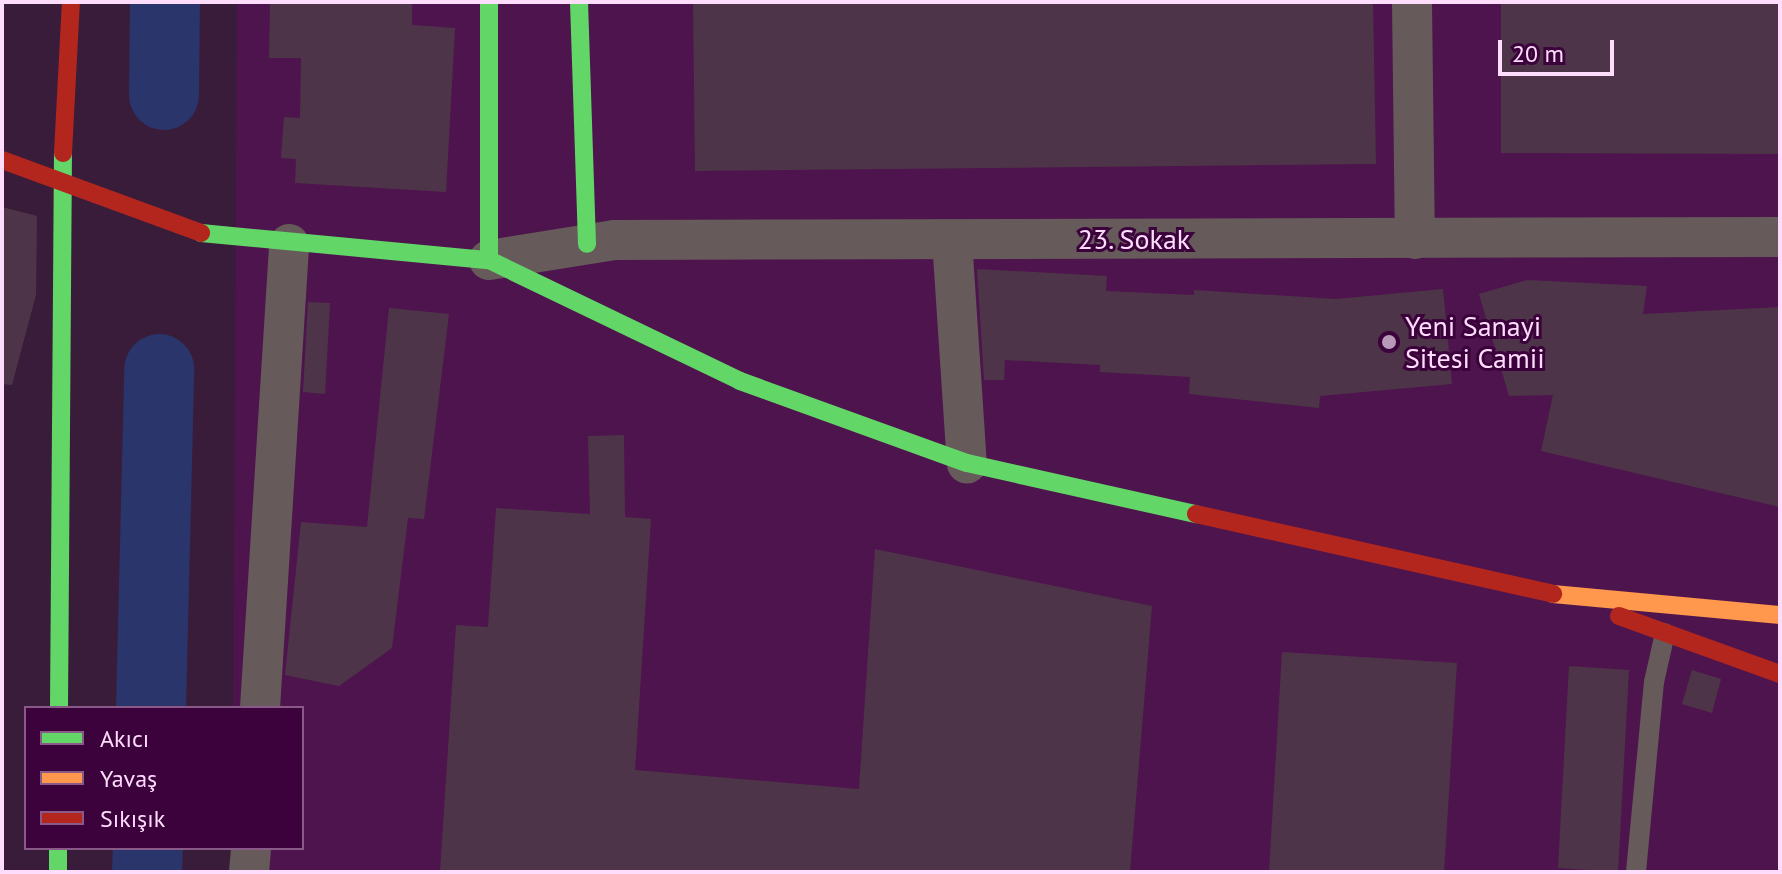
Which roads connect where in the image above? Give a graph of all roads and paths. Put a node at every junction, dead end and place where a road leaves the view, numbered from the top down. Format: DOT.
graph roads {
  1 [pos="71,2"];
  2 [pos="489,2"];
  3 [pos="579,2"];
  4 [pos="1412,2"];
  5 [pos="2,160"];
  6 [pos="62,178"];
  7 [pos="1780,237"];
  8 [pos="1415,239"];
  9 [pos="952,240"];
  10 [pos="289,244"];
  11 [pos="587,244"];
  12 [pos="489,260"];
  13 [pos="967,463"];
  14 [pos="1568,597"];
  15 [pos="1780,615"];
  16 [pos="1665,633"];
  17 [pos="1780,674"];
  18 [pos="59,706"];
  19 [pos="260,706"];
  20 [pos="58,850"];
  21 [pos="251,850"];
  22 [pos="58,872"];
  23 [pos="249,872"];
  24 [pos="1636,872"];
  1 -- 6 [label="main road"];
  2 -- 12 [label="main road"];
  3 -- 11 [label="main road"];
  4 -- 8 [label="street"];
  5 -- 6 [label="main road"];
  6 -- 10 [label="main road"];
  6 -- 18 [label="main road"];
  7 -- 8 [label="street, 23. Sokak"];
  8 -- 9 [label="street, 23. Sokak"];
  9 -- 11 [label="street, 23. Sokak"];
  9 -- 13 [label="street"];
  10 -- 12 [label="main road"];
  10 -- 19 [label="street"];
  11 -- 12 [label="street, 23. Sokak"];
  12 -- 13 [label="main road"];
  13 -- 14 [label="main road"];
  14 -- 15 [label="main road"];
  14 -- 16 [label="main road"];
  16 -- 17 [label="main road"];
  16 -- 24 [label="lane"];
  20 -- 22 [label="main road"];
  21 -- 23 [label="street"];
}
